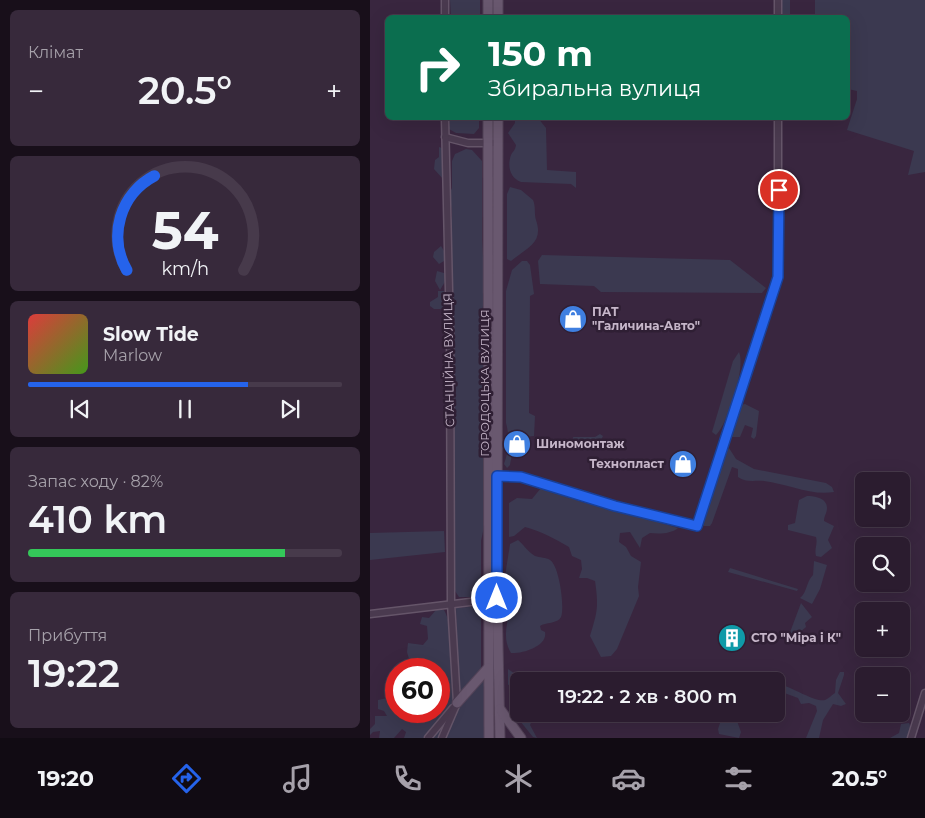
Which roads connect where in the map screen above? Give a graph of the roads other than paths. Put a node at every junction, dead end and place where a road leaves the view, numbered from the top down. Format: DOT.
graph roads {
  1 [pos="445,0"];
  2 [pos="488,0"];
  3 [pos="498,0"];
  4 [pos="778,0"];
  5 [pos="445,15"];
  6 [pos="488,15"];
  7 [pos="498,15"];
  8 [pos="778,15"];
  9 [pos="445,120"];
  10 [pos="488,120"];
  11 [pos="498,120"];
  12 [pos="778,120"];
  13 [pos="445,137"];
  14 [pos="498,143"];
  15 [pos="487,144"];
  16 [pos="487,476"];
  17 [pos="497,476"];
  18 [pos="487,600"];
  19 [pos="451,603"];
  20 [pos="370,614"];
  21 [pos="488,668"];
  22 [pos="925,692"];
  23 [pos="457,703"];
  24 [pos="500,709"];
  25 [pos="428,738"];
  26 [pos="442,738"];
  27 [pos="489,738"];
  28 [pos="500,738"];
  29 [pos="521,738"];
  30 [pos="911,738"];
  1 -- 5 [label="street"];
  2 -- 6 [label="main road"];
  3 -- 7 [label="main road"];
  4 -- 8 [label="street"];
  9 -- 13 [label="street, СТАНЦІЙНА ВУЛИЦЯ"];
  10 -- 15 [label="main road, ГОРОДОЦЬКА ВУЛИЦЯ"];
  11 -- 14 [label="main road, ГОРОДОЦЬКА ВУЛИЦЯ"];
  12 -- 17 [label="street"];
  13 -- 15 [label="street"];
  13 -- 19 [label="street, СТАНЦІЙНА ВУЛИЦЯ"];
  14 -- 15 [label="street"];
  14 -- 17 [label="main road, ГОРОДОЦЬКА ВУЛИЦЯ"];
  15 -- 16 [label="main road, ГОРОДОЦЬКА ВУЛИЦЯ"];
  16 -- 17 [label="street"];
  16 -- 18 [label="main road, ГОРОДОЦЬКА ВУЛИЦЯ"];
  17 -- 24 [label="main road, ГОРОДОЦЬКА ВУЛИЦЯ"];
  18 -- 19 [label="street"];
  18 -- 21 [label="main road, ГОРОДОЦЬКА ВУЛИЦЯ"];
  19 -- 20 [label="street"];
  19 -- 23 [label="street, СТАНЦІЙНА ВУЛИЦЯ"];
  21 -- 23 [label="main road"];
  21 -- 27 [label="main road, ГОРОДОЦЬКА ВУЛИЦЯ"];
  22 -- 30 [label="street"];
  23 -- 25 [label="street"];
  23 -- 26 [label="street"];
  24 -- 28 [label="main road, ГОРОДОЦЬКА ВУЛИЦЯ"];
  24 -- 29 [label="main road"];
}
